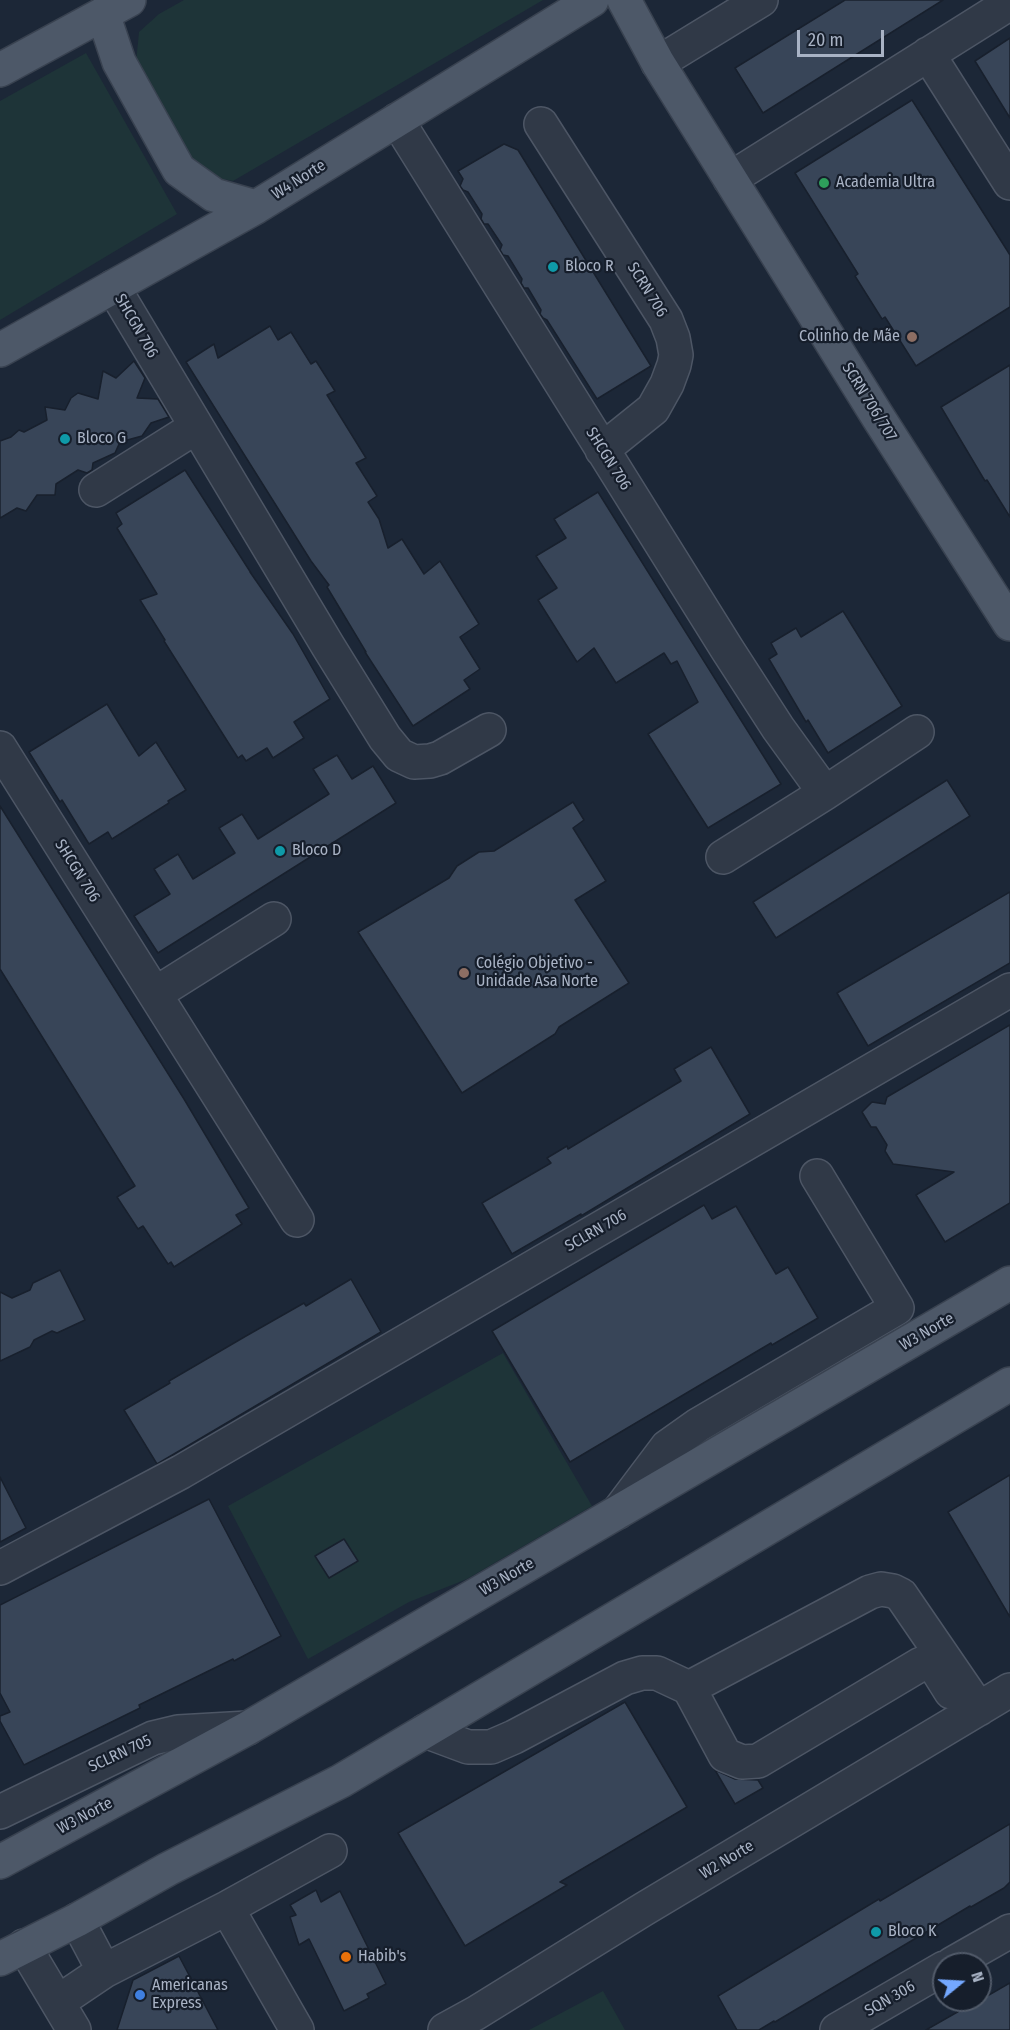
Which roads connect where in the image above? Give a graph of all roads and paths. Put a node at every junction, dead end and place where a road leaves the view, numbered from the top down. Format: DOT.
graph roads {
  1 [pos="592,0"];
  2 [pos="624,0"];
  3 [pos="761,0"];
  4 [pos="1010,3"];
  5 [pos="109,4"];
  6 [pos="928,54"];
  7 [pos="658,63"];
  8 [pos="0,70"];
  9 [pos="397,120"];
  10 [pos="541,124"];
  11 [pos="730,179"];
  12 [pos="1010,183"];
  13 [pos="256,207"];
  14 [pos="113,287"];
  15 [pos="0,350"];
  16 [pos="196,427"];
  17 [pos="602,450"];
  18 [pos="96,490"];
  19 [pos="1010,624"];
  20 [pos="489,730"];
  21 [pos="917,732"];
  22 [pos="0,748"];
  23 [pos="825,793"];
  24 [pos="723,857"];
  25 [pos="274,919"];
  26 [pos="1010,990"];
  27 [pos="155,994"];
  28 [pos="817,1176"];
  29 [pos="297,1220"];
  30 [pos="1010,1283"];
  31 [pos="1010,1376"];
  32 [pos="1010,1384"];
  33 [pos="975,1404"];
  34 [pos="618,1512"];
  35 [pos="0,1568"];
  36 [pos="689,1688"];
  37 [pos="1010,1690"];
  38 [pos="973,1713"];
  39 [pos="248,1728"];
  40 [pos="426,1731"];
  41 [pos="0,1812"];
  42 [pos="330,1851"];
  43 [pos="0,1862"];
  44 [pos="227,1908"];
  45 [pos="76,1920"];
  46 [pos="1010,1930"];
  47 [pos="12,1952"];
  48 [pos="972,1952"];
  49 [pos="104,1971"];
  50 [pos="932,1975"];
  51 [pos="66,2016"];
  52 [pos="297,2030"];
  53 [pos="445,2030"];
  54 [pos="837,2030"];
  1 -- 9 [label="main road, W4 Norte"];
  2 -- 7 [label="main road, SCRN 706/707"];
  3 -- 7 [label="street"];
  4 -- 6 [label="street"];
  5 -- 8 [label="main road"];
  5 -- 13 [label="main road"];
  6 -- 11 [label="street"];
  6 -- 12 [label="street"];
  7 -- 11 [label="main road, SCRN 706/707"];
  9 -- 13 [label="main road, W4 Norte"];
  9 -- 17 [label="street, SHCGN 706"];
  10 -- 17 [label="street, SCRN 706"];
  11 -- 19 [label="main road, SCRN 706/707"];
  13 -- 14 [label="main road, W4 Norte"];
  14 -- 15 [label="main road, W4 Norte"];
  14 -- 16 [label="street, SHCGN 706"];
  16 -- 18 [label="street"];
  16 -- 20 [label="street, SHCGN 706"];
  17 -- 23 [label="street, SHCGN 706"];
  21 -- 23 [label="street"];
  22 -- 27 [label="street, SHCGN 706"];
  23 -- 24 [label="street"];
  25 -- 27 [label="street"];
  26 -- 35 [label="street, SCLRN 706"];
  27 -- 29 [label="street, SHCGN 706"];
  28 -- 34 [label="street"];
  30 -- 34 [label="main road, W3 Norte"];
  31 -- 33 [label="main road"];
  32 -- 33 [label="main road"];
  33 -- 40 [label="main road"];
  34 -- 39 [label="main road, W3 Norte"];
  36 -- 38 [label="street"];
  36 -- 38 [label="street"];
  36 -- 40 [label="street"];
  37 -- 38 [label="street, W2 Norte"];
  38 -- 53 [label="street, W2 Norte"];
  39 -- 41 [label="street, SCLRN 705"];
  39 -- 43 [label="main road, W3 Norte"];
  40 -- 45 [label="main road"];
  42 -- 44 [label="street"];
  44 -- 49 [label="street"];
  44 -- 52 [label="street"];
  45 -- 47 [label="main road"];
  45 -- 49 [label="street"];
  46 -- 48 [label="street"];
  47 -- 51 [label="street"];
  49 -- 51 [label="street"];
  50 -- 54 [label="street, SQN 306"];
}
